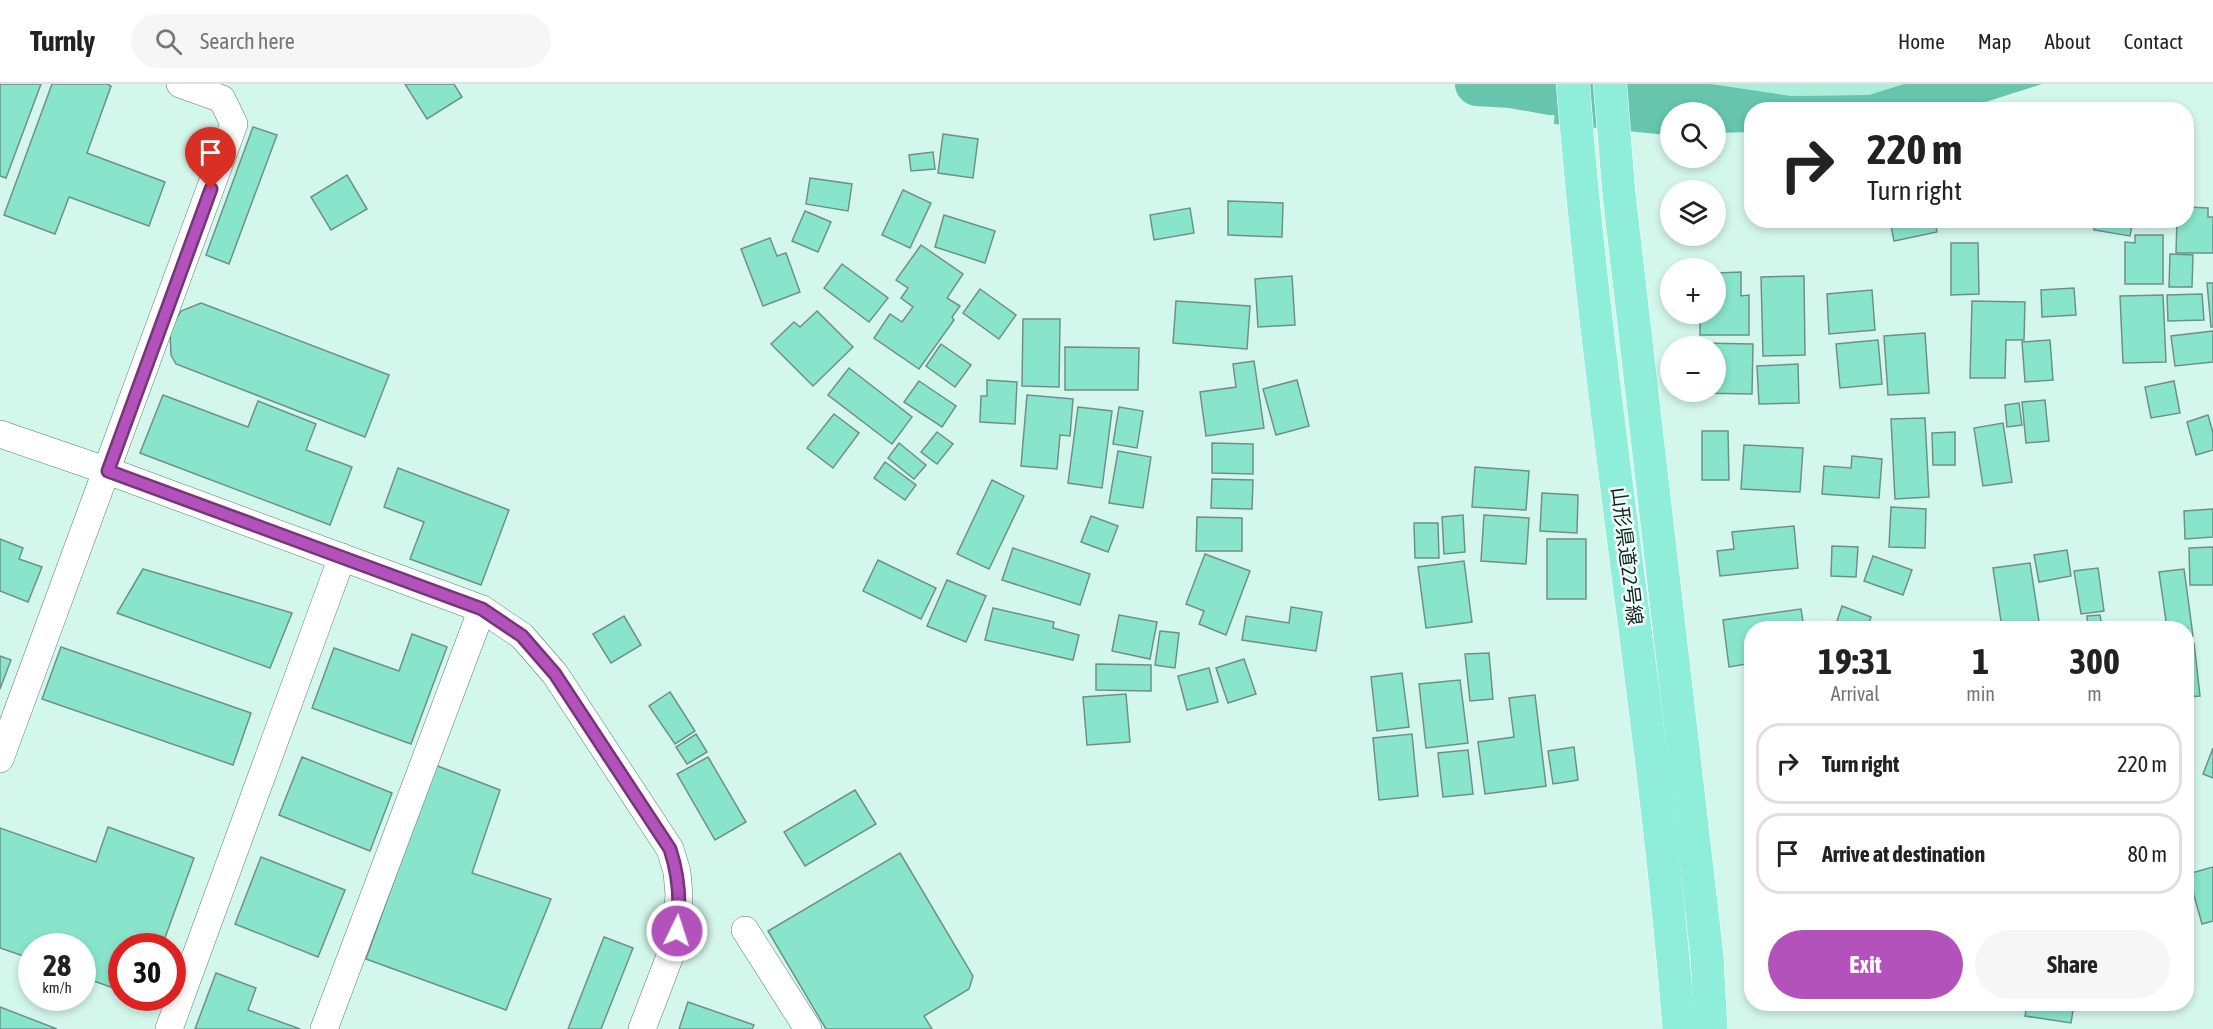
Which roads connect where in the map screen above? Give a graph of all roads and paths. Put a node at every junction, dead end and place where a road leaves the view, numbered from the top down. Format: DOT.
graph roads {
  1 [pos="180,84"];
  2 [pos="1573,84"];
  3 [pos="1610,84"];
  4 [pos="0,434"];
  5 [pos="108,471"];
  6 [pos="342,557"];
  7 [pos="482,609"];
  8 [pos="0,759"];
  9 [pos="746,930"];
  10 [pos="169,1029"];
  11 [pos="324,1029"];
  12 [pos="642,1029"];
  13 [pos="808,1029"];
  14 [pos="1679,1029"];
  15 [pos="1711,1029"];
  1 -- 5 [label="street"];
  2 -- 14 [label="main road, 山形県道22号線"];
  3 -- 15 [label="main road, 山形県道22号線"];
  4 -- 5 [label="street"];
  5 -- 6 [label="street"];
  5 -- 8 [label="street"];
  6 -- 7 [label="street"];
  6 -- 10 [label="street"];
  7 -- 11 [label="street"];
  7 -- 12 [label="street"];
  9 -- 13 [label="street"];
}
